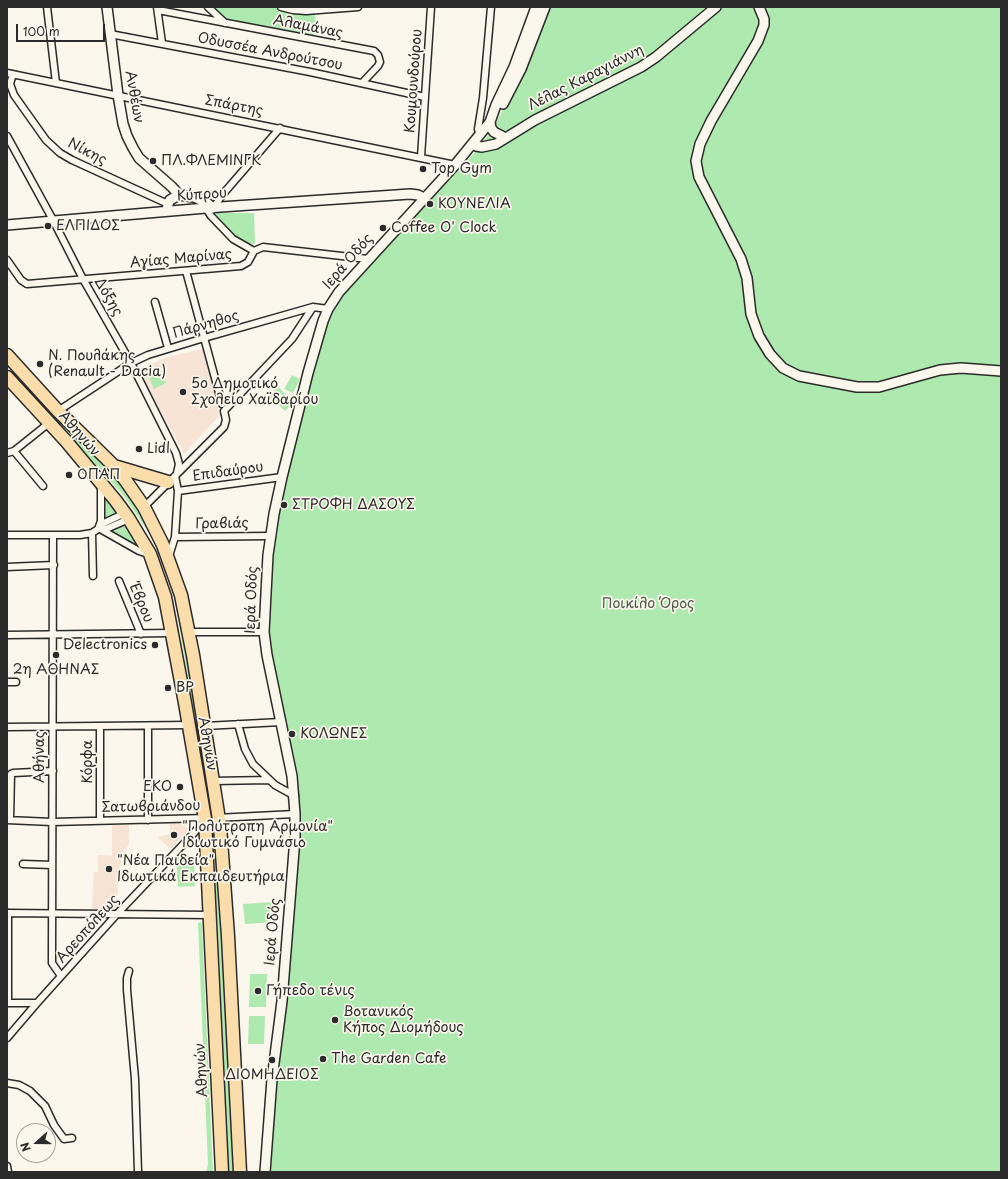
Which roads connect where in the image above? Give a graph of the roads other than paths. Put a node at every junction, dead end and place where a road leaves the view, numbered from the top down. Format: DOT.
graph roads {
  1 [pos="46,7"];
  2 [pos="107,7"];
  3 [pos="208,7"];
  4 [pos="281,7"];
  5 [pos="358,7"];
  6 [pos="431,7"];
  7 [pos="491,7"];
  8 [pos="536,7"];
  9 [pos="544,7"];
  10 [pos="716,7"];
  11 [pos="759,7"];
  12 [pos="157,8"];
  13 [pos="225,23"];
  14 [pos="110,34"];
  15 [pos="162,43"];
  16 [pos="10,74"];
  17 [pos="56,83"];
  18 [pos="362,83"];
  19 [pos="118,95"];
  20 [pos="425,97"];
  21 [pos="492,120"];
  22 [pos="522,127"];
  23 [pos="280,128"];
  24 [pos="7,136"];
  25 [pos="480,136"];
  26 [pos="502,136"];
  27 [pos="474,143"];
  28 [pos="421,157"];
  29 [pos="455,165"];
  30 [pos="179,195"];
  31 [pos="399,196"];
  32 [pos="424,198"];
  33 [pos="167,208"];
  34 [pos="210,208"];
  35 [pos="416,208"];
  36 [pos="53,220"];
  37 [pos="7,225"];
  38 [pos="254,251"];
  39 [pos="368,259"];
  40 [pos="7,260"];
  41 [pos="186,271"];
  42 [pos="84,279"];
  43 [pos="155,302"];
  44 [pos="313,308"];
  45 [pos="328,309"];
  46 [pos="204,338"];
  47 [pos="168,348"];
  48 [pos="7,355"];
  49 [pos="132,363"];
  50 [pos="1001,372"];
  51 [pos="7,377"];
  52 [pos="222,404"];
  53 [pos="58,411"];
  54 [pos="49,423"];
  55 [pos="14,451"];
  56 [pos="7,453"];
  57 [pos="113,465"];
  58 [pos="282,476"];
  59 [pos="174,477"];
  60 [pos="101,483"];
  61 [pos="43,486"];
  62 [pos="178,491"];
  63 [pos="144,507"];
  64 [pos="127,516"];
  65 [pos="100,529"];
  66 [pos="92,533"];
  67 [pos="7,535"];
  68 [pos="53,535"];
  69 [pos="270,536"];
  70 [pos="174,537"];
  71 [pos="150,554"];
  72 [pos="168,557"];
  73 [pos="54,565"];
  74 [pos="7,567"];
  75 [pos="93,576"];
  76 [pos="119,581"];
  77 [pos="189,632"];
  78 [pos="264,632"];
  79 [pos="172,633"];
  80 [pos="141,634"];
  81 [pos="7,635"];
  82 [pos="53,635"];
  83 [pos="7,682"];
  84 [pos="16,682"];
  85 [pos="281,722"];
  86 [pos="238,724"];
  87 [pos="189,725"];
  88 [pos="148,726"];
  89 [pos="205,726"];
  90 [pos="7,727"];
  91 [pos="52,727"];
  92 [pos="100,727"];
  93 [pos="52,771"];
  94 [pos="269,780"];
  95 [pos="213,781"];
  96 [pos="294,796"];
  97 [pos="295,814"];
  98 [pos="219,817"];
  99 [pos="205,819"];
  100 [pos="9,820"];
  101 [pos="100,820"];
  102 [pos="148,820"];
  103 [pos="52,822"];
  104 [pos="23,864"];
  105 [pos="52,865"];
  106 [pos="8,913"];
  107 [pos="52,914"];
  108 [pos="117,914"];
  109 [pos="210,915"];
  110 [pos="8,957"];
  111 [pos="129,971"];
  112 [pos="61,976"];
  113 [pos="8,1003"];
  114 [pos="37,1003"];
  115 [pos="7,1038"];
  116 [pos="7,1083"];
  117 [pos="72,1138"];
  118 [pos="7,1166"];
  119 [pos="8,1172"];
  120 [pos="138,1172"];
  121 [pos="222,1172"];
  122 [pos="240,1172"];
  123 [pos="265,1172"];
  1 -- 17 [label="street"];
  2 -- 14 [label="street, Ανθέων"];
  3 -- 13 [label="street"];
  4 -- 5 [label="street"];
  6 -- 20 [label="street, Κουμουνδούρου"];
  7 -- 25 [label="street"];
  8 -- 21 [label="street, Ιερά Οδός"];
  9 -- 21 [label="street, Ιερά Οδός"];
  10 -- 22 [label="street, Λέλας Καραγιάννη"];
  11 -- 50 [label="street"];
  12 -- 13 [label="street, Αλαμάνας"];
  12 -- 15 [label="street"];
  13 -- 18 [label="street, Αλαμάνας"];
  14 -- 15 [label="street, Οδυσσέα Ανδρούτσου"];
  14 -- 19 [label="street, Ανθέων"];
  15 -- 18 [label="street, Οδυσσέα Ανδρούτσου"];
  16 -- 17 [label="street, Σπάρτης"];
  16 -- 33 [label="street, Νίκης"];
  17 -- 19 [label="street, Σπάρτης"];
  18 -- 20 [label="street, Οδυσσέα Ανδρούτσου"];
  19 -- 23 [label="street, Σπάρτης"];
  19 -- 30 [label="street, Ανθέων"];
  20 -- 28 [label="street, Κουμουνδούρου"];
  21 -- 25 [label="street, Ιερά Οδός"];
  21 -- 26 [label="street"];
  22 -- 26 [label="street, Λέλας Καραγιάννη"];
  22 -- 27 [label="street, Λέλας Καραγιάννη"];
  23 -- 28 [label="street, Σπάρτης"];
  23 -- 34 [label="street"];
  24 -- 36 [label="street, Δόξης"];
  25 -- 26 [label="street, Λέλας Καραγιάννη"];
  25 -- 27 [label="street, Ιερά Οδός"];
  27 -- 29 [label="street, Ιερά Οδός"];
  28 -- 29 [label="street, Σπάρτης"];
  29 -- 32 [label="street, Ιερά Οδός"];
  30 -- 33 [label="street"];
  30 -- 34 [label="street"];
  31 -- 32 [label="street, Κύπρου"];
  31 -- 34 [label="street, Κύπρου"];
  31 -- 35 [label="street"];
  32 -- 35 [label="street, Ιερά Οδός"];
  33 -- 34 [label="street, Κύπρου"];
  33 -- 36 [label="street, Κύπρου"];
  34 -- 38 [label="street"];
  35 -- 39 [label="street, Ιερά Οδός"];
  36 -- 37 [label="street, Κύπρου"];
  36 -- 42 [label="street, Δόξης"];
  38 -- 39 [label="street"];
  38 -- 41 [label="street, Αγίας Μαρίνας"];
  39 -- 45 [label="street, Ιερά Οδός"];
  40 -- 42 [label="street, Αγίας Μαρίνας"];
  41 -- 42 [label="street, Αγίας Μαρίνας"];
  41 -- 46 [label="street"];
  42 -- 49 [label="street, Δόξης"];
  43 -- 47 [label="street"];
  44 -- 45 [label="street, Πάρνηθος"];
  44 -- 46 [label="street, Πάρνηθος"];
  44 -- 59 [label="street"];
  45 -- 58 [label="street, Ιερά Οδός"];
  46 -- 47 [label="street, Πάρνηθος"];
  46 -- 52 [label="street"];
  47 -- 49 [label="street, Πάρνηθος"];
  48 -- 53 [label="highway, Αθηνών"];
  49 -- 53 [label="street, Πάρνηθος"];
  49 -- 59 [label="street, Δόξης"];
  51 -- 54 [label="highway, Αθηνών"];
  53 -- 57 [label="highway, Αθηνών"];
  54 -- 55 [label="street"];
  54 -- 60 [label="highway, Αθηνών"];
  55 -- 56 [label="street"];
  55 -- 61 [label="street"];
  57 -- 59 [label="highway"];
  57 -- 63 [label="highway, Αθηνών"];
  58 -- 62 [label="street, Επιδαύρου"];
  58 -- 69 [label="street, Ιερά Οδός"];
  59 -- 62 [label="street"];
  59 -- 63 [label="street"];
  60 -- 64 [label="highway, Αθηνών"];
  60 -- 65 [label="street"];
  62 -- 70 [label="street"];
  63 -- 72 [label="highway, Αθηνών"];
  64 -- 65 [label="street"];
  64 -- 71 [label="highway, Αθηνών"];
  65 -- 66 [label="street"];
  65 -- 71 [label="street"];
  66 -- 68 [label="street"];
  66 -- 75 [label="street"];
  67 -- 68 [label="street"];
  68 -- 73 [label="street, Αθήνας"];
  69 -- 70 [label="street, Γραβιάς"];
  69 -- 78 [label="street, Ιερά Οδός"];
  70 -- 72 [label="street"];
  71 -- 79 [label="highway, Αθηνών"];
  72 -- 77 [label="highway, Αθηνών"];
  73 -- 74 [label="street"];
  73 -- 82 [label="street, Αθήνας"];
  76 -- 80 [label="street, Έβρου"];
  77 -- 78 [label="street"];
  77 -- 89 [label="highway, Αθηνών"];
  78 -- 85 [label="street, Ιερά Οδός"];
  79 -- 80 [label="street"];
  79 -- 87 [label="highway, Αθηνών"];
  80 -- 82 [label="street"];
  81 -- 82 [label="street"];
  82 -- 91 [label="street, Αθήνας"];
  83 -- 84 [label="street"];
  85 -- 86 [label="street"];
  85 -- 96 [label="street, Ιερά Οδός"];
  86 -- 89 [label="street"];
  86 -- 94 [label="street"];
  87 -- 88 [label="street"];
  87 -- 99 [label="highway, Αθηνών"];
  88 -- 92 [label="street"];
  88 -- 102 [label="street"];
  89 -- 95 [label="highway, Αθηνών"];
  90 -- 91 [label="street"];
  91 -- 92 [label="street"];
  91 -- 93 [label="street, Αθήνας"];
  92 -- 101 [label="street, Κόρφα"];
  93 -- 100 [label="street"];
  93 -- 103 [label="street, Αθήνας"];
  94 -- 95 [label="street"];
  94 -- 96 [label="street"];
  95 -- 98 [label="highway, Αθηνών"];
  96 -- 97 [label="street, Ιερά Οδός"];
  97 -- 98 [label="street, Σατωβριάνδου"];
  97 -- 123 [label="street, Ιερά Οδός"];
  98 -- 99 [label="street, Σατωβριάνδου"];
  98 -- 122 [label="highway, Αθηνών"];
  99 -- 102 [label="street, Σατωβριάνδου"];
  99 -- 108 [label="street, Αρεοπόλεως"];
  99 -- 109 [label="highway, Αθηνών"];
  100 -- 103 [label="street, Σατωβριάνδου"];
  101 -- 102 [label="street, Σατωβριάνδου"];
  101 -- 103 [label="street, Σατωβριάνδου"];
  103 -- 105 [label="street, Αθήνας"];
  104 -- 105 [label="street"];
  105 -- 107 [label="street, Αθήνας"];
  106 -- 107 [label="street"];
  106 -- 110 [label="street"];
  107 -- 108 [label="street"];
  107 -- 112 [label="street, Αθήνας"];
  108 -- 109 [label="street"];
  108 -- 112 [label="street, Αρεοπόλεως"];
  109 -- 121 [label="highway, Αθηνών"];
  110 -- 113 [label="street"];
  111 -- 120 [label="street"];
  112 -- 114 [label="street, Αρεοπόλεως"];
  113 -- 114 [label="street"];
  114 -- 115 [label="street, Αρεοπόλεως"];
  116 -- 117 [label="street"];
  118 -- 119 [label="street"];
}
